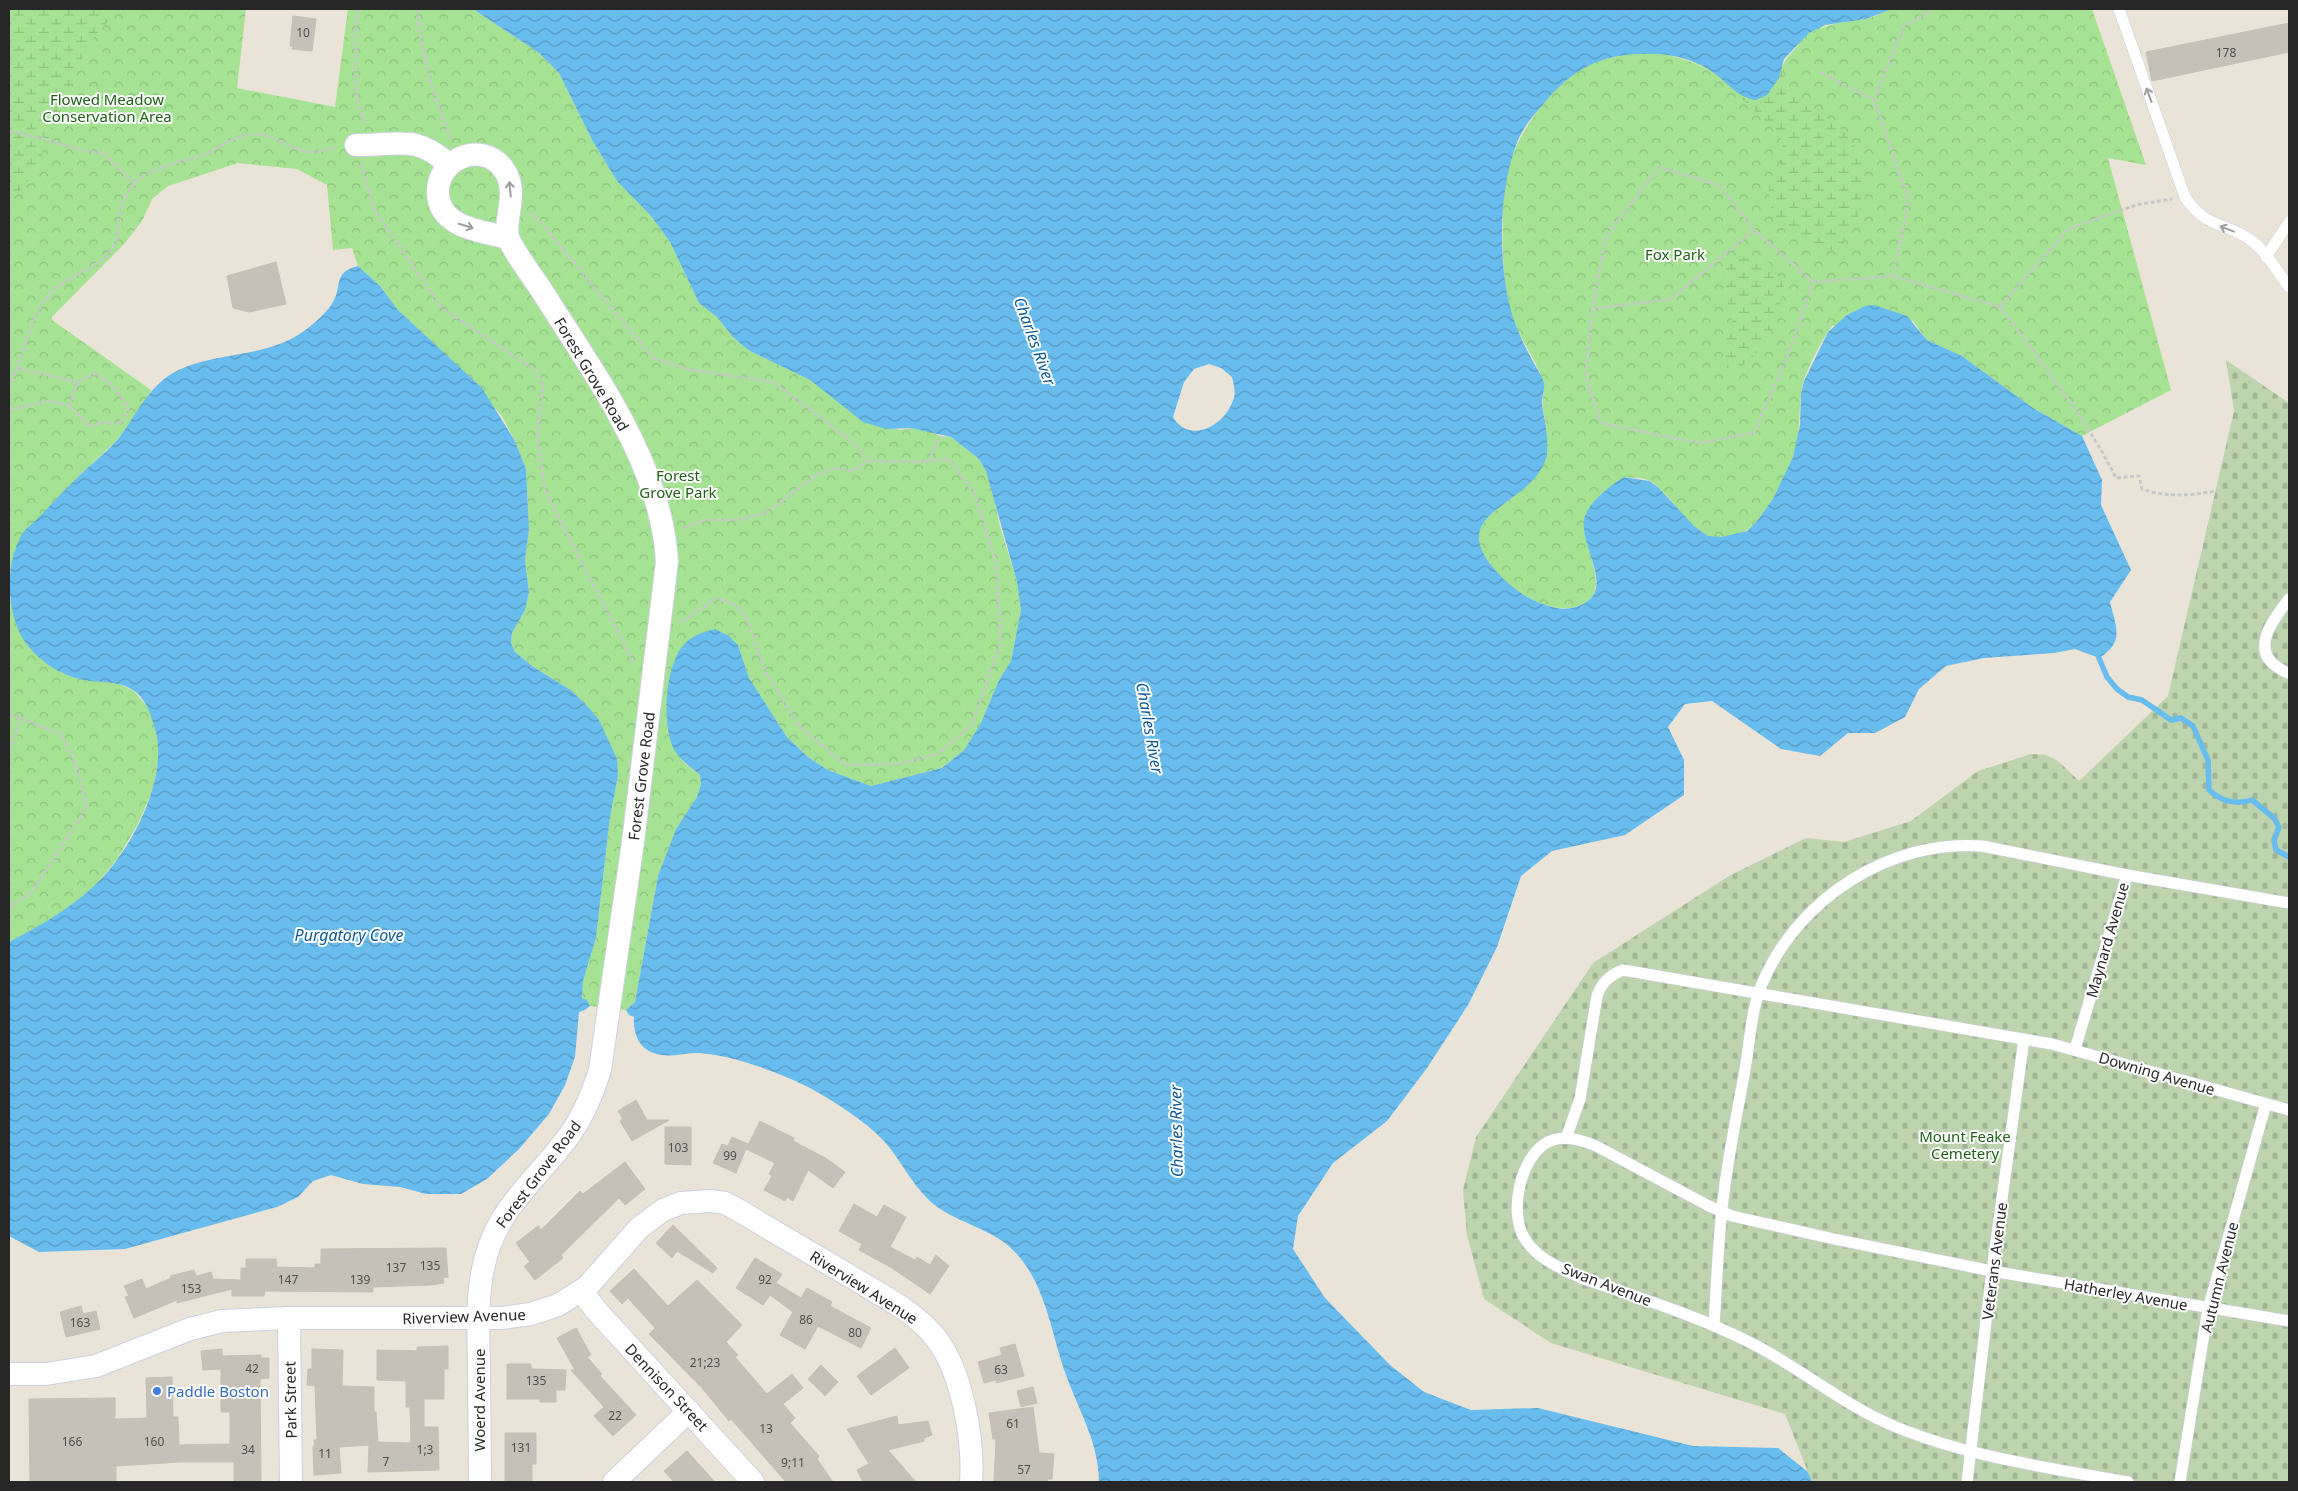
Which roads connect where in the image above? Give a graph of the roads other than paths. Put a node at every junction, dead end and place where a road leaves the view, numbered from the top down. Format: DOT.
graph roads {
  1 [pos="2119,9"];
  2 [pos="366,145"];
  3 [pos="454,161"];
  4 [pos="2289,222"];
  5 [pos="508,238"];
  6 [pos="2266,257"];
  7 [pos="2289,287"];
  8 [pos="2289,599"];
  9 [pos="2289,673"];
  10 [pos="2127,874"];
  11 [pos="2289,903"];
  12 [pos="1758,992"];
  13 [pos="2024,1039"];
  14 [pos="2075,1049"];
  15 [pos="2266,1104"];
  16 [pos="2289,1110"];
  17 [pos="1566,1138"];
  18 [pos="1722,1212"];
  19 [pos="1992,1271"];
  20 [pos="582,1291"];
  21 [pos="2208,1308"];
  22 [pos="289,1318"];
  23 [pos="478,1318"];
  24 [pos="2289,1322"];
  25 [pos="1714,1324"];
  26 [pos="9,1374"];
  27 [pos="689,1411"];
  28 [pos="1971,1452"];
  29 [pos="291,1482"];
  30 [pos="480,1482"];
  31 [pos="614,1482"];
  32 [pos="754,1482"];
  33 [pos="971,1482"];
  34 [pos="1967,1482"];
  35 [pos="2128,1482"];
  36 [pos="2180,1482"];
  6 -- 1 [label="lane, one-way"];
  2 -- 3 [label="street"];
  5 -- 3 [label="street, one-way"];
  3 -- 5 [label="street, one-way"];
  4 -- 6 [label="lane"];
  5 -- 23 [label="street, Forest Grove Road"];
  6 -- 7 [label="lane"];
  8 -- 9 [label="lane"];
  10 -- 11 [label="lane, Maynard Avenue"];
  10 -- 12 [label="lane"];
  10 -- 14 [label="lane, Maynard Avenue"];
  12 -- 13 [label="lane, Downing Avenue"];
  12 -- 17 [label="lane, Downing Avenue"];
  12 -- 18 [label="lane"];
  13 -- 14 [label="lane, Downing Avenue"];
  13 -- 19 [label="lane, Veterans Avenue"];
  14 -- 15 [label="lane, Downing Avenue"];
  15 -- 16 [label="lane, Downing Avenue"];
  15 -- 21 [label="lane, Autumn Avenue"];
  17 -- 18 [label="lane"];
  17 -- 25 [label="lane, Swan Avenue"];
  18 -- 19 [label="lane"];
  18 -- 25 [label="lane"];
  19 -- 21 [label="lane, Hatherley Avenue"];
  19 -- 28 [label="lane, Veterans Avenue"];
  20 -- 23 [label="street, Riverview Avenue"];
  20 -- 27 [label="street, Dennison Street"];
  20 -- 33 [label="street, Riverview Avenue"];
  21 -- 24 [label="lane, Hatherley Avenue"];
  21 -- 36 [label="lane, Autumn Avenue"];
  22 -- 23 [label="street, Riverview Avenue"];
  22 -- 26 [label="street, Riverview Avenue"];
  22 -- 29 [label="street, Park Street"];
  23 -- 30 [label="street, Woerd Avenue"];
  25 -- 28 [label="lane, Swan Avenue"];
  27 -- 31 [label="street"];
  27 -- 32 [label="street, Dennison Street"];
  28 -- 34 [label="lane, Veterans Avenue"];
  28 -- 35 [label="lane, Swan Avenue"];
}
